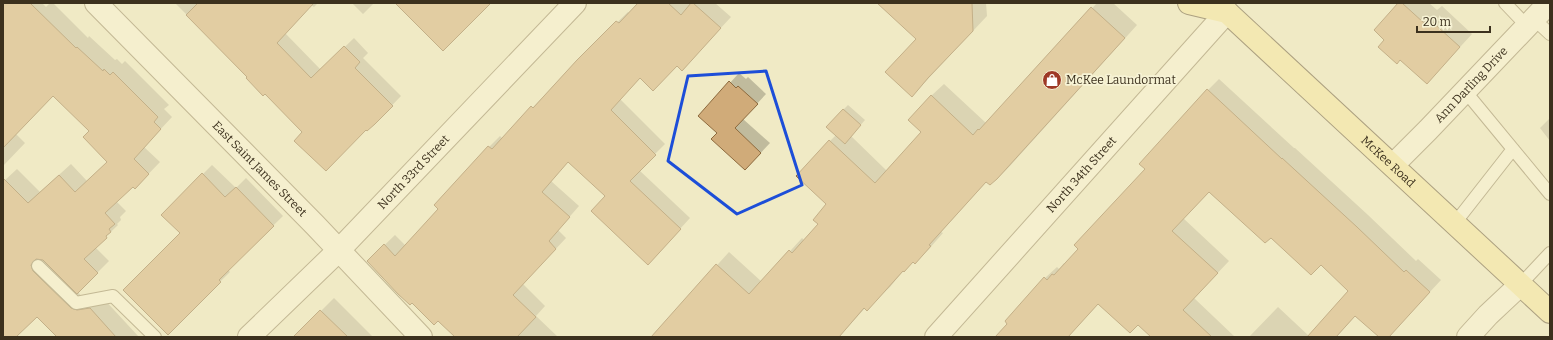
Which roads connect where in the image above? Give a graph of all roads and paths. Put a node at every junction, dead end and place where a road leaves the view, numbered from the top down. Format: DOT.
graph roads {
  1 [pos="96,3"];
  2 [pos="575,3"];
  3 [pos="1189,3"];
  4 [pos="1505,3"];
  5 [pos="1549,3"];
  6 [pos="1229,6"];
  7 [pos="1531,22"];
  8 [pos="1550,34"];
  9 [pos="1465,91"];
  10 [pos="1513,149"];
  11 [pos="1393,165"];
  12 [pos="1550,194"];
  13 [pos="1454,223"];
  14 [pos="339,250"];
  15 [pos="1550,253"];
  16 [pos="38,266"];
  17 [pos="1520,284"];
  18 [pos="1550,312"];
  19 [pos="155,337"];
  20 [pos="249,337"];
  21 [pos="421,337"];
  22 [pos="936,337"];
  23 [pos="1468,337"];
  1 -- 14 [label="street, East Saint James Street"];
  2 -- 14 [label="street, North 33rd Street"];
  3 -- 6 [label="main road, McKee Road"];
  4 -- 7 [label="lane"];
  5 -- 7 [label="street, Ann Darling Drive"];
  6 -- 11 [label="main road, McKee Road"];
  6 -- 22 [label="street, North 34th Street"];
  7 -- 8 [label="lane"];
  7 -- 9 [label="street, Ann Darling Drive"];
  9 -- 10 [label="lane"];
  9 -- 11 [label="street, Ann Darling Drive"];
  10 -- 12 [label="lane"];
  10 -- 13 [label="lane"];
  11 -- 13 [label="main road, McKee Road"];
  13 -- 17 [label="main road, McKee Road"];
  14 -- 20 [label="street, North 33rd Street"];
  14 -- 21 [label="street, East Saint James Street"];
  15 -- 17 [label="lane"];
  16 -- 19 [label="lane"];
  17 -- 18 [label="main road, McKee Road"];
  17 -- 23 [label="street"];
}
